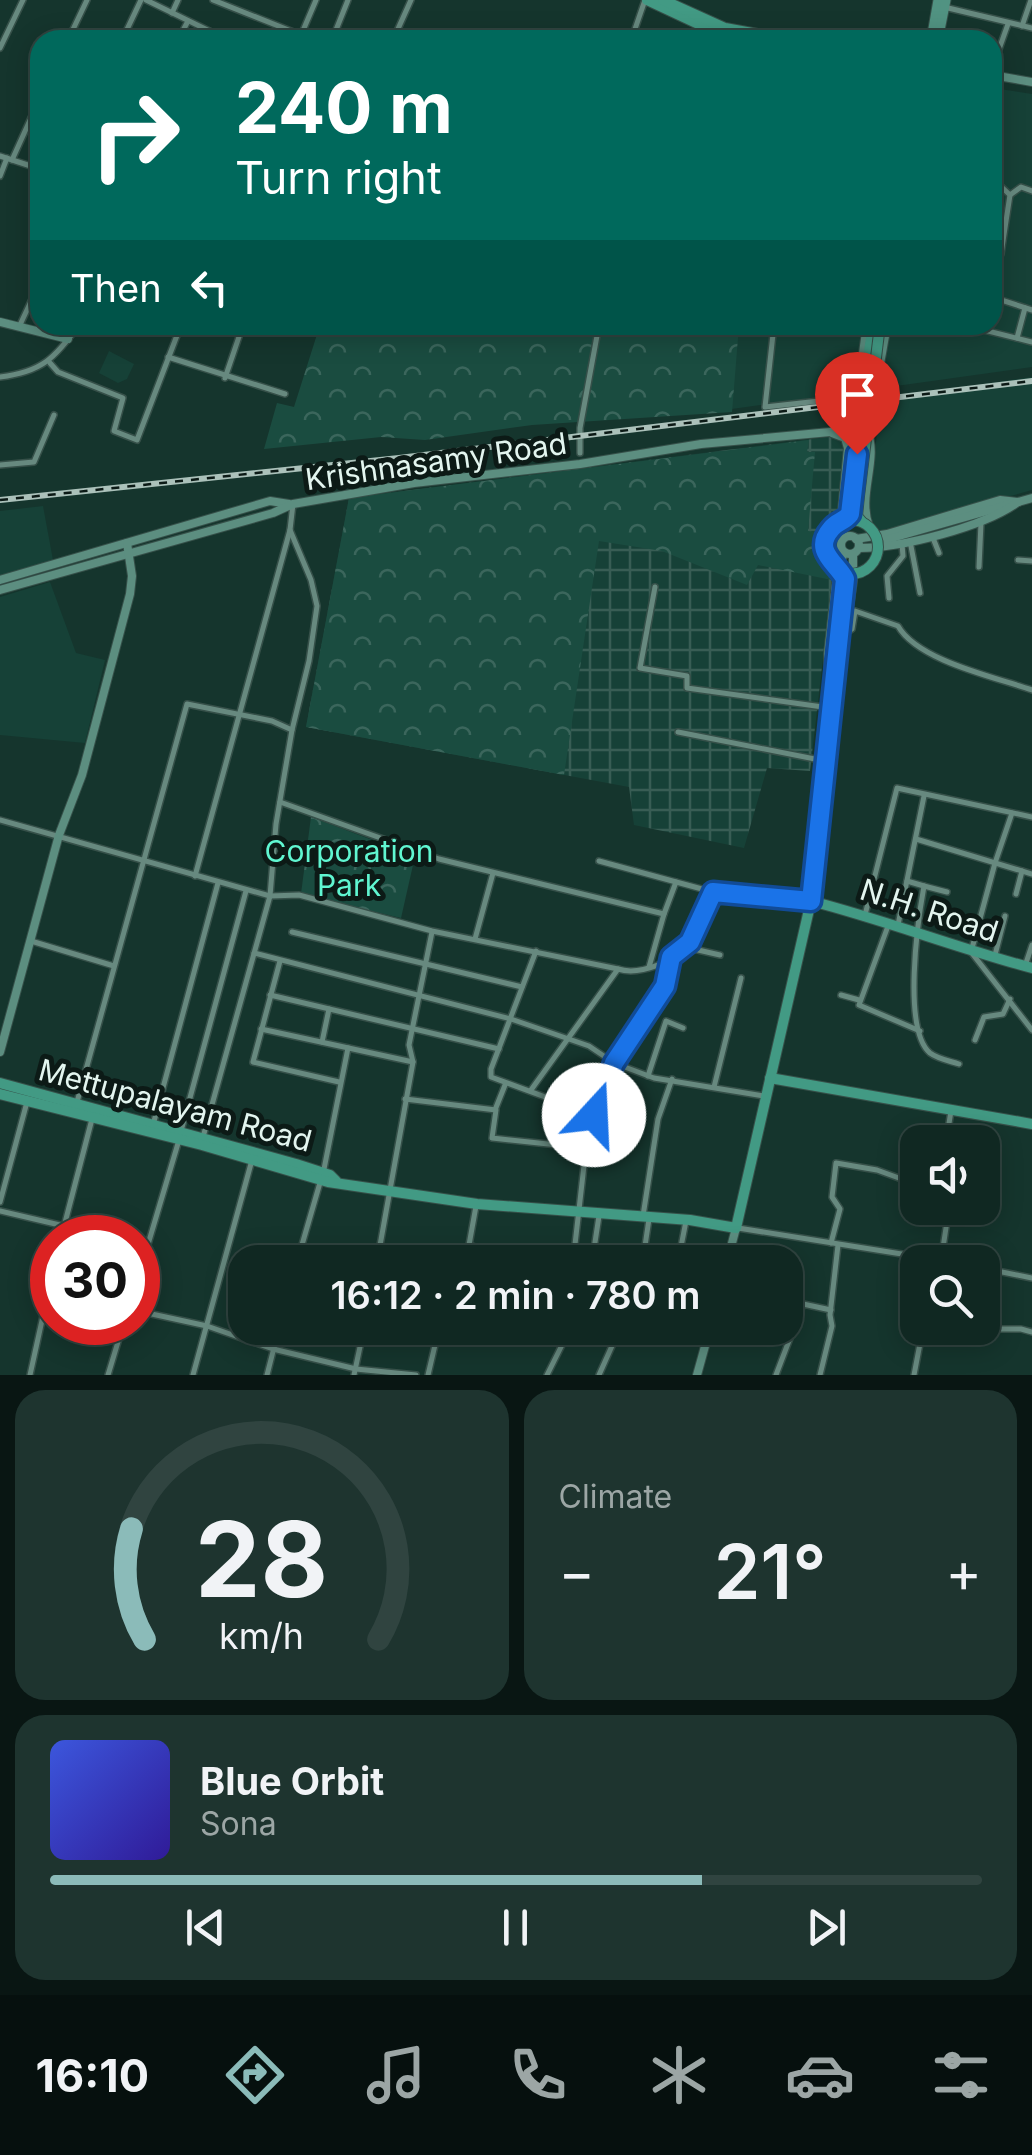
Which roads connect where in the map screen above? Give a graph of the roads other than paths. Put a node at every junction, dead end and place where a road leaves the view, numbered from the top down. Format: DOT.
graph roads {
  1 [pos="24,0"];
  2 [pos="87,0"];
  3 [pos="144,0"];
  4 [pos="178,0"];
  5 [pos="213,0"];
  6 [pos="316,0"];
  7 [pos="348,0"];
  8 [pos="411,0"];
  9 [pos="646,0"];
  10 [pos="664,0"];
  11 [pos="1031,0"];
  12 [pos="943,2"];
  13 [pos="172,13"];
  14 [pos="188,21"];
  15 [pos="1008,24"];
  16 [pos="1022,26"];
  17 [pos="1032,28"];
  18 [pos="73,30"];
  19 [pos="128,30"];
  20 [pos="183,30"];
  21 [pos="203,30"];
  22 [pos="282,30"];
  23 [pos="303,30"];
  24 [pos="336,30"];
  25 [pos="398,30"];
  26 [pos="635,30"];
  27 [pos="707,30"];
  28 [pos="736,30"];
  29 [pos="936,30"];
  30 [pos="1002,42"];
  31 [pos="0,48"];
  32 [pos="1002,74"];
  33 [pos="1032,82"];
  34 [pos="30,116"];
  35 [pos="6,158"];
  36 [pos="30,166"];
  37 [pos="0,176"];
  38 [pos="1002,187"];
  39 [pos="1032,191"];
  40 [pos="1010,194"];
  41 [pos="1002,254"];
  42 [pos="1002,300"];
  43 [pos="30,302"];
  44 [pos="1029,308"];
  45 [pos="0,322"];
  46 [pos="18,326"];
  47 [pos="30,329"];
  48 [pos="1002,334"];
  49 [pos="50,335"];
  50 [pos="71,335"];
  51 [pos="177,335"];
  52 [pos="240,335"];
  53 [pos="597,335"];
  54 [pos="773,335"];
  55 [pos="874,335"];
  56 [pos="876,335"];
  57 [pos="877,335"];
  58 [pos="1017,338"];
  59 [pos="68,340"];
  60 [pos="1032,342"];
  61 [pos="168,357"];
  62 [pos="50,362"];
  63 [pos="0,377"];
  64 [pos="226,378"];
  65 [pos="858,387"];
  66 [pos="285,394"];
  67 [pos="54,415"];
  68 [pos="828,433"];
  69 [pos="580,453"];
  70 [pos="0,465"];
  71 [pos="1032,498"];
  72 [pos="1018,502"];
  73 [pos="293,504"];
  74 [pos="981,520"];
  75 [pos="854,522"];
  76 [pos="290,530"];
  77 [pos="932,535"];
  78 [pos="127,542"];
  79 [pos="878,542"];
  80 [pos="906,542"];
  81 [pos="852,546"];
  82 [pos="939,553"];
  83 [pos="128,554"];
  84 [pos="1018,560"];
  85 [pos="1032,561"];
  86 [pos="979,568"];
  87 [pos="843,572"];
  88 [pos="857,573"];
  89 [pos="0,580"];
  90 [pos="656,586"];
  91 [pos="0,590"];
  92 [pos="920,593"];
  93 [pos="843,597"];
  94 [pos="889,598"];
  95 [pos="846,632"];
  96 [pos="1032,690"];
  97 [pos="831,706"];
  98 [pos="239,714"];
  99 [pos="292,730"];
  100 [pos="678,732"];
  101 [pos="825,761"];
  102 [pos="924,796"];
  103 [pos="280,802"];
  104 [pos="1012,813"];
  105 [pos="1032,817"];
  106 [pos="0,820"];
  107 [pos="59,835"];
  108 [pos="916,838"];
  109 [pos="144,860"];
  110 [pos="599,861"];
  111 [pos="994,863"];
  112 [pos="1022,871"];
  113 [pos="493,872"];
  114 [pos="1032,874"];
  115 [pos="195,876"];
  116 [pos="907,881"];
  117 [pos="676,882"];
  118 [pos="218,883"];
  119 [pos="924,886"];
  120 [pos="246,890"];
  121 [pos="713,892"];
  122 [pos="947,892"];
  123 [pos="1016,894"];
  124 [pos="270,896"];
  125 [pos="811,901"];
  126 [pos="664,914"];
  127 [pos="864,915"];
  128 [pos="1005,916"];
  129 [pos="893,927"];
  130 [pos="432,931"];
  131 [pos="292,932"];
  132 [pos="915,934"];
  133 [pos="475,939"];
  134 [pos="30,940"];
  135 [pos="1032,945"];
  136 [pos="685,947"];
  137 [pos="536,951"];
  138 [pos="971,952"];
  139 [pos="254,953"];
  140 [pos="720,955"];
  141 [pos="671,957"];
  142 [pos="994,958"];
  143 [pos="280,961"];
  144 [pos="425,964"];
  145 [pos="114,966"];
  146 [pos="649,967"];
  147 [pos="1029,967"];
  148 [pos="618,969"];
  149 [pos="741,978"];
  150 [pos="523,987"];
  151 [pos="270,995"];
  152 [pos="842,995"];
  153 [pos="418,996"];
  154 [pos="1010,998"];
  155 [pos="859,1000"];
  156 [pos="329,1009"];
  157 [pos="511,1019"];
  158 [pos="261,1028"];
  159 [pos="412,1028"];
  160 [pos="682,1028"];
  161 [pos="1032,1030"];
  162 [pos="920,1031"];
  163 [pos="568,1038"];
  164 [pos="976,1040"];
  165 [pos="322,1042"];
  166 [pos="348,1048"];
  167 [pos="499,1049"];
  168 [pos="0,1052"];
  169 [pos="413,1062"];
  170 [pos="614,1063"];
  171 [pos="959,1064"];
  172 [pos="648,1076"];
  173 [pos="770,1078"];
  174 [pos="672,1079"];
  175 [pos="339,1082"];
  176 [pos="0,1083"];
  177 [pos="506,1084"];
  178 [pos="714,1087"];
  179 [pos="531,1090"];
  180 [pos="0,1094"];
  181 [pos="766,1096"];
  182 [pos="405,1099"];
  183 [pos="27,1102"];
  184 [pos="76,1104"];
  185 [pos="495,1110"];
  186 [pos="952,1110"];
  187 [pos="594,1115"];
  188 [pos="92,1119"];
  189 [pos="153,1124"];
  190 [pos="1032,1124"];
  191 [pos="949,1125"];
  192 [pos="180,1136"];
  193 [pos="203,1137"];
  194 [pos="586,1148"];
  195 [pos="252,1160"];
  196 [pos="322,1174"];
  197 [pos="900,1179"];
  198 [pos="390,1193"];
  199 [pos="0,1202"];
  200 [pos="477,1204"];
  201 [pos="0,1211"];
  202 [pos="579,1212"];
  203 [pos="599,1213"];
  204 [pos="67,1215"];
  205 [pos="157,1215"];
  206 [pos="646,1216"];
  207 [pos="30,1218"];
  208 [pos="686,1219"];
  209 [pos="736,1228"];
  210 [pos="835,1244"];
  211 [pos="302,1245"];
  212 [pos="380,1245"];
  213 [pos="469,1245"];
  214 [pos="574,1245"];
  215 [pos="594,1245"];
  216 [pos="646,1245"];
  217 [pos="681,1245"];
  218 [pos="732,1245"];
  219 [pos="900,1255"];
  220 [pos="1000,1272"];
  221 [pos="1032,1278"];
  222 [pos="831,1310"];
  223 [pos="160,1316"];
  224 [pos="207,1326"];
  225 [pos="1000,1329"];
  226 [pos="1032,1332"];
  227 [pos="37,1345"];
  228 [pos="117,1345"];
  229 [pos="274,1345"];
  230 [pos="361,1345"];
  231 [pos="434,1345"];
  232 [pos="561,1345"];
  233 [pos="613,1345"];
  234 [pos="705,1345"];
  235 [pos="920,1345"];
  236 [pos="272,1350"];
  237 [pos="355,1372"];
  238 [pos="30,1375"];
  239 [pos="108,1375"];
  240 [pos="194,1375"];
  241 [pos="267,1375"];
  242 [pos="416,1375"];
  243 [pos="428,1375"];
  244 [pos="547,1375"];
  245 [pos="600,1375"];
  246 [pos="697,1375"];
  247 [pos="776,1375"];
  248 [pos="820,1375"];
  249 [pos="914,1375"];
  1 -- 31 [label="street"];
  2 -- 18 [label="street"];
  3 -- 13 [label="street"];
  3 -- 19 [label="street"];
  4 -- 13 [label="street"];
  5 -- 22 [label="street"];
  6 -- 23 [label="street"];
  7 -- 24 [label="street"];
  8 -- 25 [label="street"];
  9 -- 26 [label="street"];
  9 -- 27 [label="highway"];
  10 -- 28 [label="highway"];
  11 -- 16 [label="street"];
  12 -- 15 [label="street"];
  12 -- 29 [label="main road"];
  13 -- 14 [label="street"];
  14 -- 20 [label="street"];
  14 -- 21 [label="street"];
  15 -- 16 [label="street"];
  15 -- 30 [label="street"];
  16 -- 17 [label="street"];
  32 -- 33 [label="main road"];
  34 -- 35 [label="street"];
  35 -- 36 [label="street"];
  35 -- 37 [label="street"];
  38 -- 40 [label="street"];
  39 -- 40 [label="street"];
  40 -- 41 [label="street"];
  42 -- 44 [label="street"];
  43 -- 46 [label="street"];
  44 -- 58 [label="street"];
  45 -- 46 [label="main road"];
  46 -- 47 [label="main road"];
  48 -- 58 [label="street"];
  49 -- 59 [label="main road"];
  50 -- 59 [label="street"];
  51 -- 61 [label="street"];
  52 -- 64 [label="street"];
  53 -- 69 [label="street"];
  54 -- 65 [label="street"];
  55 -- 65 [label="main road"];
  56 -- 75 [label="highway, bridge"];
  57 -- 65 [label="main road"];
  58 -- 60 [label="street"];
  59 -- 62 [label="street"];
  61 -- 62 [label="street"];
  61 -- 64 [label="street"];
  62 -- 63 [label="street"];
  64 -- 66 [label="street"];
  67 -- 70 [label="street"];
  68 -- 73 [label="main road, Krishnasamy Road"];
  68 -- 75 [label="main road"];
  68 -- 75 [label="main road, Krishnasamy Road"];
  71 -- 72 [label="main road"];
  72 -- 74 [label="main road"];
  72 -- 79 [label="main road"];
  72 -- 81 [label="main road"];
  73 -- 76 [label="street"];
  73 -- 78 [label="main road"];
  73 -- 83 [label="main road, Krishnasamy Road"];
  74 -- 77 [label="main road"];
  74 -- 86 [label="street"];
  75 -- 79 [label="highway, bridge"];
  75 -- 81 [label="main road"];
  75 -- 87 [label="highway, bridge"];
  76 -- 98 [label="street"];
  76 -- 99 [label="street"];
  77 -- 80 [label="main road"];
  77 -- 82 [label="street"];
  78 -- 83 [label="main road"];
  78 -- 89 [label="main road"];
  79 -- 88 [label="highway, bridge"];
  80 -- 81 [label="main road"];
  80 -- 92 [label="street"];
  80 -- 94 [label="street"];
  81 -- 95 [label="main road"];
  81 -- 97 [label="main road"];
  83 -- 91 [label="main road, Krishnasamy Road"];
  83 -- 107 [label="main road"];
  84 -- 85 [label="street"];
  87 -- 88 [label="highway, bridge"];
  87 -- 93 [label="highway, bridge"];
  88 -- 93 [label="highway, bridge"];
  90 -- 97 [label="street"];
  93 -- 97 [label="highway"];
  95 -- 96 [label="street"];
  95 -- 97 [label="main road"];
  97 -- 101 [label="highway"];
  98 -- 99 [label="street"];
  98 -- 109 [label="street"];
  98 -- 115 [label="street"];
  99 -- 103 [label="street"];
  100 -- 101 [label="street"];
  101 -- 125 [label="highway"];
  102 -- 104 [label="street"];
  102 -- 108 [label="street"];
  102 -- 127 [label="street"];
  103 -- 113 [label="street"];
  103 -- 124 [label="street"];
  104 -- 105 [label="street"];
  104 -- 111 [label="street"];
  106 -- 107 [label="street"];
  107 -- 109 [label="street"];
  107 -- 134 [label="main road"];
  108 -- 111 [label="street"];
  108 -- 116 [label="street"];
  109 -- 115 [label="street"];
  109 -- 145 [label="street"];
  110 -- 117 [label="street"];
  111 -- 112 [label="street"];
  111 -- 138 [label="street"];
  112 -- 114 [label="street"];
  112 -- 123 [label="street"];
  113 -- 126 [label="street"];
  113 -- 133 [label="street"];
  115 -- 118 [label="street"];
  116 -- 119 [label="street"];
  116 -- 129 [label="street"];
  117 -- 121 [label="street"];
  117 -- 126 [label="street"];
  118 -- 120 [label="street"];
  118 -- 189 [label="street"];
  119 -- 122 [label="street"];
  119 -- 132 [label="street"];
  120 -- 124 [label="street"];
  120 -- 192 [label="street"];
  121 -- 125 [label="street"];
  121 -- 136 [label="street"];
  124 -- 130 [label="street"];
  124 -- 139 [label="street"];
  125 -- 127 [label="highway, N.H. Road"];
  125 -- 173 [label="highway"];
  126 -- 146 [label="street"];
  127 -- 129 [label="highway, N.H. Road"];
  128 -- 142 [label="street"];
  129 -- 132 [label="highway, N.H. Road"];
  129 -- 155 [label="street"];
  130 -- 133 [label="street"];
  130 -- 144 [label="street"];
  131 -- 144 [label="street"];
  132 -- 138 [label="highway, N.H. Road"];
  132 -- 162 [label="street"];
  133 -- 137 [label="street"];
  134 -- 145 [label="street"];
  134 -- 168 [label="main road"];
  135 -- 147 [label="street"];
  136 -- 140 [label="street"];
  136 -- 141 [label="street"];
  137 -- 148 [label="street"];
  137 -- 150 [label="street"];
  138 -- 142 [label="highway, N.H. Road"];
  138 -- 154 [label="street"];
  139 -- 143 [label="street"];
  139 -- 193 [label="street"];
  141 -- 146 [label="street"];
  141 -- 170 [label="street"];
  142 -- 147 [label="highway, N.H. Road"];
  143 -- 151 [label="street"];
  143 -- 153 [label="street"];
  144 -- 150 [label="street"];
  144 -- 153 [label="street"];
  145 -- 184 [label="street"];
  146 -- 148 [label="street"];
  148 -- 163 [label="street"];
  149 -- 178 [label="street"];
  150 -- 157 [label="street"];
  151 -- 156 [label="street"];
  151 -- 158 [label="street"];
  152 -- 155 [label="street"];
  153 -- 157 [label="street"];
  153 -- 159 [label="street"];
  154 -- 161 [label="street"];
  154 -- 164 [label="street"];
  155 -- 162 [label="street"];
  156 -- 159 [label="street"];
  156 -- 165 [label="street"];
  157 -- 163 [label="street"];
  157 -- 167 [label="street"];
  158 -- 165 [label="street"];
  158 -- 175 [label="street"];
  159 -- 167 [label="street"];
  159 -- 169 [label="street"];
  160 -- 172 [label="street"];
  162 -- 171 [label="street"];
  163 -- 170 [label="street"];
  163 -- 179 [label="street"];
  165 -- 166 [label="street"];
  166 -- 169 [label="street"];
  166 -- 175 [label="street"];
  167 -- 177 [label="street"];
  169 -- 182 [label="street"];
  170 -- 172 [label="street"];
  170 -- 187 [label="street"];
  172 -- 174 [label="street"];
  173 -- 181 [label="highway"];
  173 -- 186 [label="highway"];
  174 -- 178 [label="street"];
  174 -- 206 [label="street"];
  175 -- 196 [label="street"];
  176 -- 184 [label="highway, Mettupalayam Road"];
  177 -- 179 [label="street"];
  177 -- 185 [label="street"];
  178 -- 181 [label="street"];
  179 -- 187 [label="street"];
  180 -- 183 [label="highway, Mettupalayam Road"];
  181 -- 209 [label="highway"];
  182 -- 185 [label="street"];
  182 -- 198 [label="street"];
  183 -- 188 [label="highway, Mettupalayam Road"];
  183 -- 199 [label="street"];
  184 -- 189 [label="highway, Mettupalayam Road"];
  185 -- 194 [label="street"];
  186 -- 190 [label="highway"];
  186 -- 191 [label="street"];
  187 -- 194 [label="street"];
  188 -- 192 [label="highway, Mettupalayam Road"];
  188 -- 204 [label="street"];
  189 -- 192 [label="highway, Mettupalayam Road"];
  192 -- 193 [label="highway, Mettupalayam Road"];
  192 -- 195 [label="highway, Mettupalayam Road"];
  192 -- 205 [label="street"];
  193 -- 196 [label="highway, Mettupalayam Road"];
  194 -- 202 [label="street"];
  195 -- 196 [label="highway, Mettupalayam Road"];
  195 -- 224 [label="street"];
  196 -- 198 [label="highway, Mettupalayam Road"];
  196 -- 211 [label="street"];
  197 -- 210 [label="street"];
  198 -- 200 [label="highway, Mettupalayam Road"];
  198 -- 212 [label="street"];
  200 -- 202 [label="highway, Mettupalayam Road"];
  200 -- 213 [label="street"];
  201 -- 207 [label="street"];
  202 -- 203 [label="highway, Mettupalayam Road"];
  202 -- 214 [label="street"];
  203 -- 206 [label="highway, Mettupalayam Road"];
  203 -- 215 [label="street"];
  206 -- 208 [label="highway, Mettupalayam Road"];
  206 -- 216 [label="street"];
  208 -- 209 [label="highway, Mettupalayam Road"];
  208 -- 217 [label="street"];
  209 -- 210 [label="street"];
  209 -- 218 [label="main road"];
  210 -- 219 [label="street"];
  210 -- 222 [label="street"];
  220 -- 221 [label="street"];
  222 -- 247 [label="street"];
  222 -- 248 [label="street"];
  223 -- 224 [label="street"];
  224 -- 236 [label="street"];
  224 -- 240 [label="street"];
  225 -- 226 [label="street"];
  227 -- 238 [label="street"];
  228 -- 239 [label="street"];
  229 -- 236 [label="street"];
  230 -- 237 [label="street"];
  231 -- 243 [label="street"];
  232 -- 244 [label="street"];
  233 -- 245 [label="street"];
  234 -- 246 [label="main road"];
  235 -- 249 [label="street"];
  236 -- 237 [label="street"];
  236 -- 241 [label="street"];
  237 -- 242 [label="street"];
}
